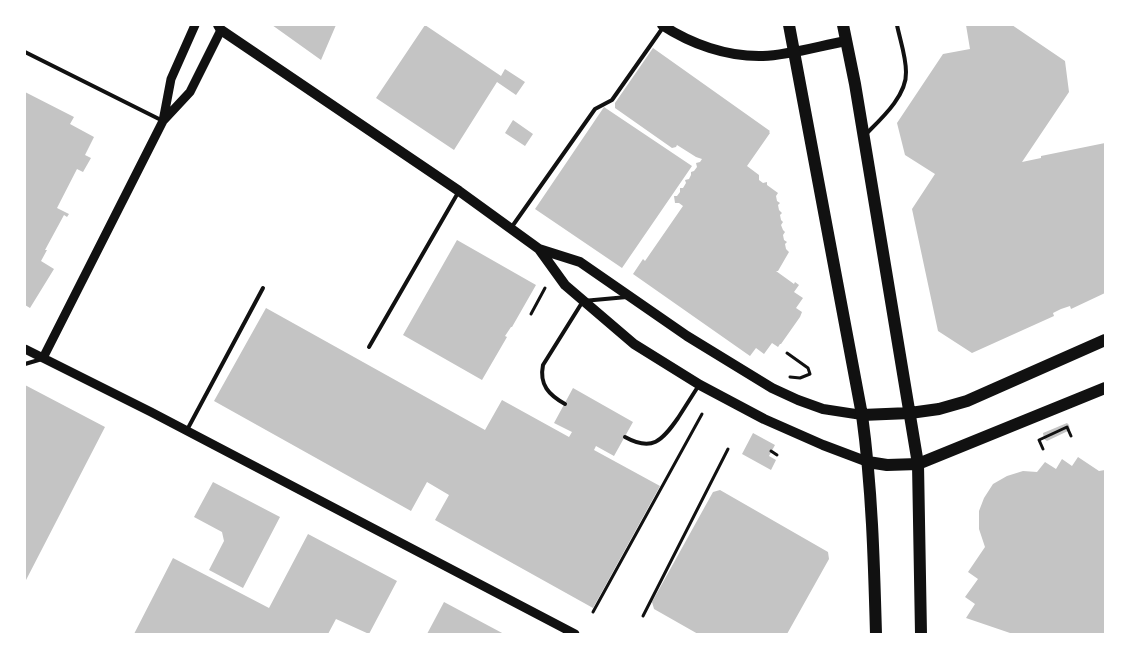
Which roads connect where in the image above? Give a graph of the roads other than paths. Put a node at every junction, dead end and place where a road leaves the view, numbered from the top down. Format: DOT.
graph roads {
  1 [pos="195,25"];
  2 [pos="789,25"];
  3 [pos="843,25"];
  4 [pos="897,25"];
  5 [pos="663,26"];
  6 [pos="221,27"];
  7 [pos="846,42"];
  8 [pos="794,51"];
  9 [pos="25,52"];
  10 [pos="163,122"];
  11 [pos="863,136"];
  12 [pos="459,191"];
  13 [pos="511,229"];
  14 [pos="539,249"];
  15 [pos="263,288"];
  16 [pos="630,297"];
  17 [pos="583,301"];
  18 [pos="1105,340"];
  19 [pos="369,347"];
  20 [pos="25,348"];
  21 [pos="43,358"];
  22 [pos="25,364"];
  23 [pos="700,384"];
  24 [pos="1105,388"];
  25 [pos="565,404"];
  26 [pos="910,413"];
  27 [pos="862,416"];
  28 [pos="187,430"];
  29 [pos="625,437"];
  30 [pos="868,462"];
  31 [pos="918,464"];
  32 [pos="575,634"];
  33 [pos="876,634"];
  34 [pos="921,634"];
  1 -- 10 [label="street"];
  2 -- 8 [label="main road"];
  3 -- 7 [label="main road"];
  4 -- 11 [label="lane"];
  5 -- 8 [label="main road"];
  5 -- 13 [label="lane"];
  6 -- 10 [label="street"];
  6 -- 12 [label="main road"];
  7 -- 8 [label="main road"];
  7 -- 11 [label="main road"];
  8 -- 27 [label="main road"];
  9 -- 10 [label="lane"];
  10 -- 21 [label="street"];
  11 -- 26 [label="main road"];
  12 -- 13 [label="main road"];
  12 -- 19 [label="lane"];
  13 -- 14 [label="main road"];
  14 -- 16 [label="main road"];
  14 -- 17 [label="main road"];
  15 -- 28 [label="lane"];
  16 -- 17 [label="lane"];
  16 -- 27 [label="main road"];
  17 -- 23 [label="main road"];
  17 -- 25 [label="lane"];
  18 -- 26 [label="main road"];
  20 -- 21 [label="street"];
  21 -- 22 [label="lane"];
  21 -- 28 [label="street"];
  23 -- 29 [label="lane"];
  23 -- 30 [label="main road"];
  24 -- 31 [label="main road"];
  26 -- 27 [label="main road"];
  26 -- 31 [label="main road"];
  27 -- 30 [label="main road"];
  28 -- 32 [label="street"];
  30 -- 31 [label="main road"];
  30 -- 33 [label="main road"];
  31 -- 34 [label="main road"];
}
